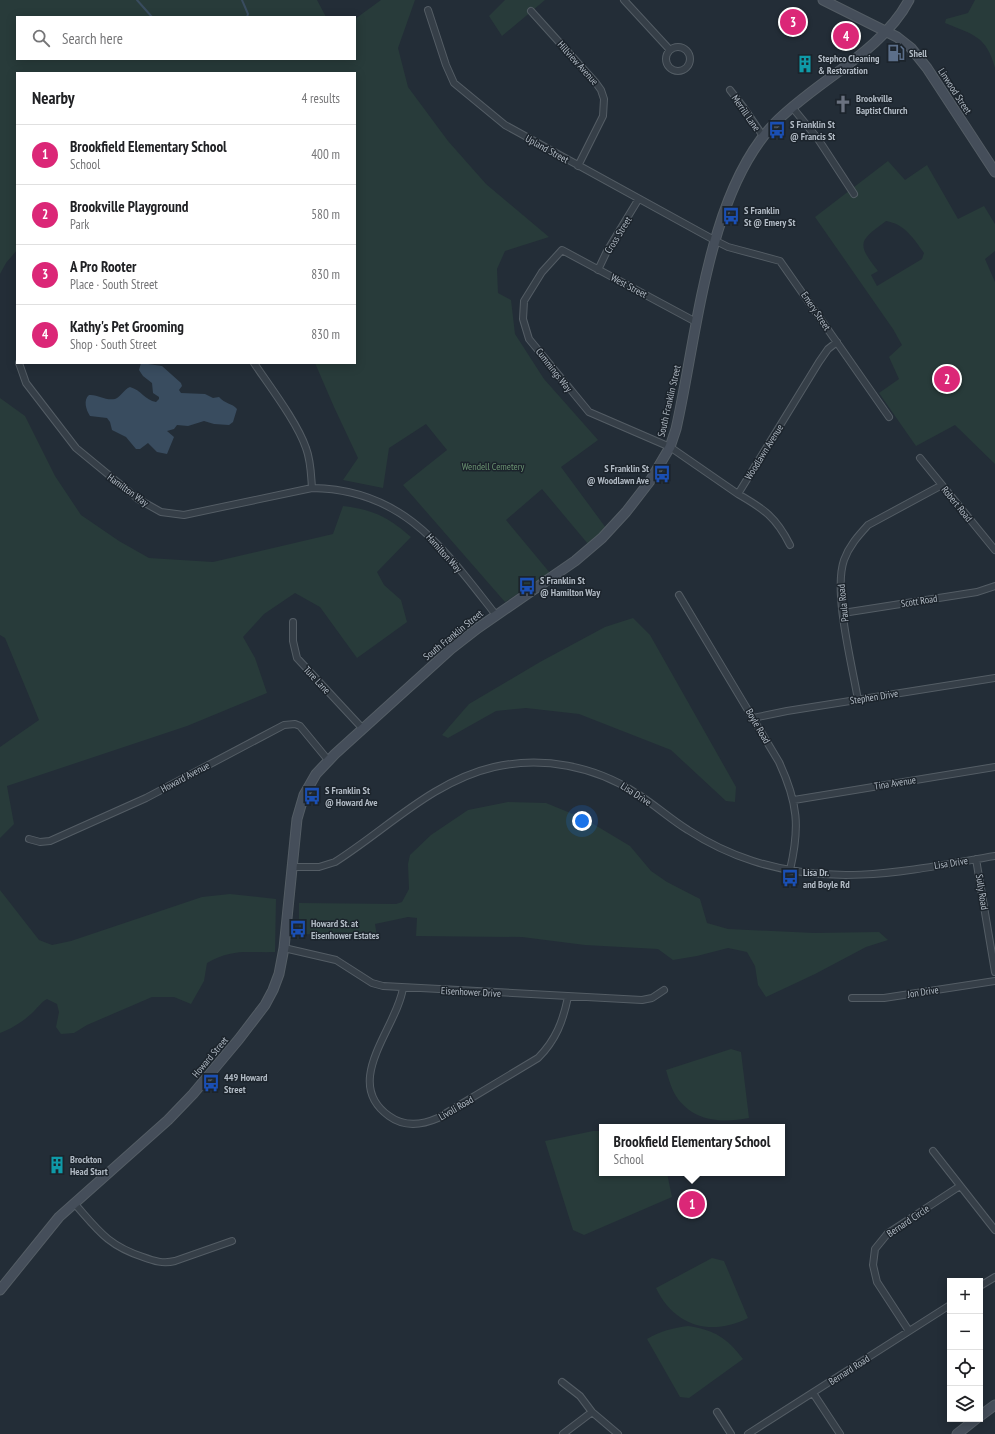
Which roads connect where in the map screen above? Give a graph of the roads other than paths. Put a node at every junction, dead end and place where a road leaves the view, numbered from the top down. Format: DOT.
graph roads {
  1 [pos="624,0"];
  2 [pos="822,0"];
  3 [pos="909,0"];
  4 [pos="428,10"];
  5 [pos="531,11"];
  6 [pos="886,32"];
  7 [pos="670,50"];
  8 [pos="730,90"];
  9 [pos="792,107"];
  10 [pos="763,136"];
  11 [pos="578,166"];
  12 [pos="995,172"];
  13 [pos="854,194"];
  14 [pos="638,200"];
  15 [pos="716,241"];
  16 [pos="562,250"];
  17 [pos="598,270"];
  18 [pos="696,322"];
  19 [pos="837,342"];
  20 [pos="19,364"];
  21 [pos="255,364"];
  22 [pos="889,417"];
  23 [pos="670,447"];
  24 [pos="920,458"];
  25 [pos="942,485"];
  26 [pos="312,488"];
  27 [pos="738,494"];
  28 [pos="790,545"];
  29 [pos="995,550"];
  30 [pos="995,586"];
  31 [pos="679,595"];
  32 [pos="843,613"];
  33 [pos="496,615"];
  34 [pos="293,622"];
  35 [pos="995,678"];
  36 [pos="858,700"];
  37 [pos="754,718"];
  38 [pos="363,729"];
  39 [pos="328,760"];
  40 [pos="995,767"];
  41 [pos="316,774"];
  42 [pos="794,800"];
  43 [pos="28,839"];
  44 [pos="995,856"];
  45 [pos="976,859"];
  46 [pos="291,867"];
  47 [pos="790,870"];
  48 [pos="284,948"];
  49 [pos="995,972"];
  50 [pos="995,981"];
  51 [pos="403,988"];
  52 [pos="664,990"];
  53 [pos="568,997"];
  54 [pos="852,998"];
  55 [pos="933,1151"];
  56 [pos="960,1186"];
  57 [pos="74,1203"];
  58 [pos="995,1230"];
  59 [pos="232,1241"];
  60 [pos="995,1277"];
  61 [pos="983,1284"];
  62 [pos="0,1290"];
  63 [pos="947,1307"];
  64 [pos="908,1331"];
  65 [pos="562,1382"];
  66 [pos="813,1392"];
  67 [pos="995,1405"];
  68 [pos="592,1412"];
  69 [pos="717,1412"];
  70 [pos="983,1414"];
  71 [pos="972,1422"];
  72 [pos="563,1434"];
  73 [pos="618,1434"];
  74 [pos="731,1434"];
  75 [pos="748,1434"];
  76 [pos="840,1434"];
  77 [pos="957,1434"];
  1 -- 7 [label="street"];
  2 -- 6 [label="main road, Linwood Street"];
  3 -- 6 [label="main road, South Franklin Street"];
  4 -- 11 [label="street, Upland Street"];
  5 -- 11 [label="street, Hillview Avenue"];
  6 -- 9 [label="main road, South Franklin Street"];
  6 -- 12 [label="main road, Linwood Street"];
  7 -- 7 [label="street"];
  8 -- 10 [label="street, Merrill Lane"];
  9 -- 10 [label="main road, South Franklin Street"];
  9 -- 13 [label="street"];
  10 -- 15 [label="main road, South Franklin Street"];
  11 -- 14 [label="street, Upland Street"];
  14 -- 15 [label="street, Upland Street"];
  14 -- 17 [label="street, Cross Street"];
  15 -- 18 [label="main road, South Franklin Street"];
  15 -- 19 [label="street, Emery Street"];
  16 -- 17 [label="street, West Street"];
  16 -- 23 [label="street, Cummings Way"];
  17 -- 18 [label="street, West Street"];
  18 -- 23 [label="main road, South Franklin Street"];
  19 -- 22 [label="street, Emery Street"];
  19 -- 27 [label="street, Woodlawn Avenue"];
  20 -- 26 [label="street, Hamilton Way"];
  21 -- 26 [label="street"];
  23 -- 27 [label="street"];
  23 -- 33 [label="main road, South Franklin Street"];
  24 -- 25 [label="street, Robert Road"];
  25 -- 29 [label="street, Robert Road"];
  25 -- 32 [label="street, Paula Road"];
  26 -- 33 [label="street, Hamilton Way"];
  27 -- 28 [label="street"];
  30 -- 32 [label="street, Scott Road"];
  31 -- 37 [label="street, Boyle Road"];
  32 -- 36 [label="street, Paula Road"];
  33 -- 38 [label="main road, South Franklin Street"];
  34 -- 38 [label="street, Ture Lane"];
  35 -- 36 [label="street, Stephen Drive"];
  36 -- 37 [label="street, Stephen Drive"];
  37 -- 42 [label="street, Boyle Road"];
  38 -- 39 [label="main road, South Franklin Street"];
  39 -- 41 [label="main road, South Franklin Street"];
  39 -- 43 [label="street, Howard Avenue"];
  40 -- 42 [label="street, Tina Avenue"];
  41 -- 46 [label="main road, Howard Street"];
  42 -- 47 [label="street, Boyle Road"];
  44 -- 45 [label="street, Lisa Drive"];
  45 -- 47 [label="street, Lisa Drive"];
  45 -- 49 [label="street, Sully Road"];
  46 -- 47 [label="street, Lisa Drive"];
  46 -- 48 [label="main road, Howard Street"];
  48 -- 51 [label="street, Eisenhower Drive"];
  48 -- 57 [label="main road, Howard Street"];
  50 -- 54 [label="street, Jon Drive"];
  51 -- 53 [label="street, Eisenhower Drive"];
  51 -- 53 [label="street, Livoli Road"];
  52 -- 53 [label="street, Eisenhower Drive"];
  55 -- 56 [label="street"];
  56 -- 58 [label="street"];
  56 -- 64 [label="street, Bernard Circle"];
  57 -- 59 [label="street"];
  57 -- 62 [label="main road, Howard Street"];
  60 -- 61 [label="street"];
  63 -- 64 [label="street, Bernard Road"];
  64 -- 66 [label="street, Bernard Road"];
  65 -- 68 [label="street"];
  66 -- 75 [label="street, Bernard Road"];
  66 -- 76 [label="street"];
  67 -- 70 [label="main road"];
  68 -- 72 [label="street"];
  68 -- 73 [label="street"];
  69 -- 74 [label="street"];
  71 -- 77 [label="main road"];
}
